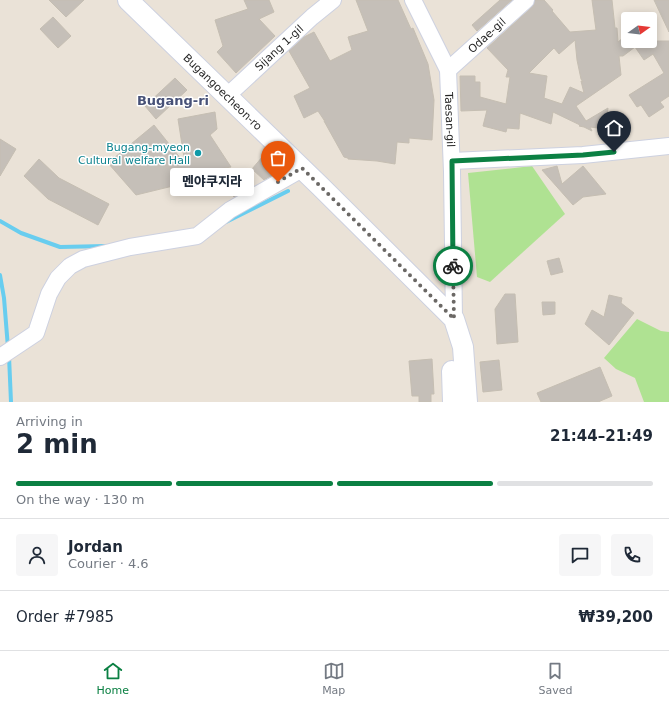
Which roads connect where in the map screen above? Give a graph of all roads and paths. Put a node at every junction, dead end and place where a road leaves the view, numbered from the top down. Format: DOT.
graph roads {
  1 [pos="333,0"];
  2 [pos="413,0"];
  3 [pos="526,0"];
  4 [pos="135,2"];
  5 [pos="448,70"];
  6 [pos="227,96"];
  7 [pos="669,144"];
  8 [pos="452,161"];
  9 [pos="302,168"];
  10 [pos="454,319"];
  11 [pos="0,357"];
  12 [pos="453,402"];
  13 [pos="467,402"];
  1 -- 6 [label="street, Sijang 1-gil"];
  2 -- 5 [label="street, Taesan-gil"];
  3 -- 5 [label="street, Odae-gil"];
  4 -- 6 [label="street, Bugangoecheon-ro"];
  5 -- 8 [label="street, Taesan-gil"];
  6 -- 9 [label="street, Bugangoecheon-ro"];
  7 -- 8 [label="street"];
  8 -- 10 [label="street, Taesan-gil"];
  9 -- 10 [label="street, Bugangoecheon-ro"];
  9 -- 11 [label="street"];
  10 -- 12 [label="street"];
  10 -- 13 [label="street, Bugangoecheon-ro"];
}
